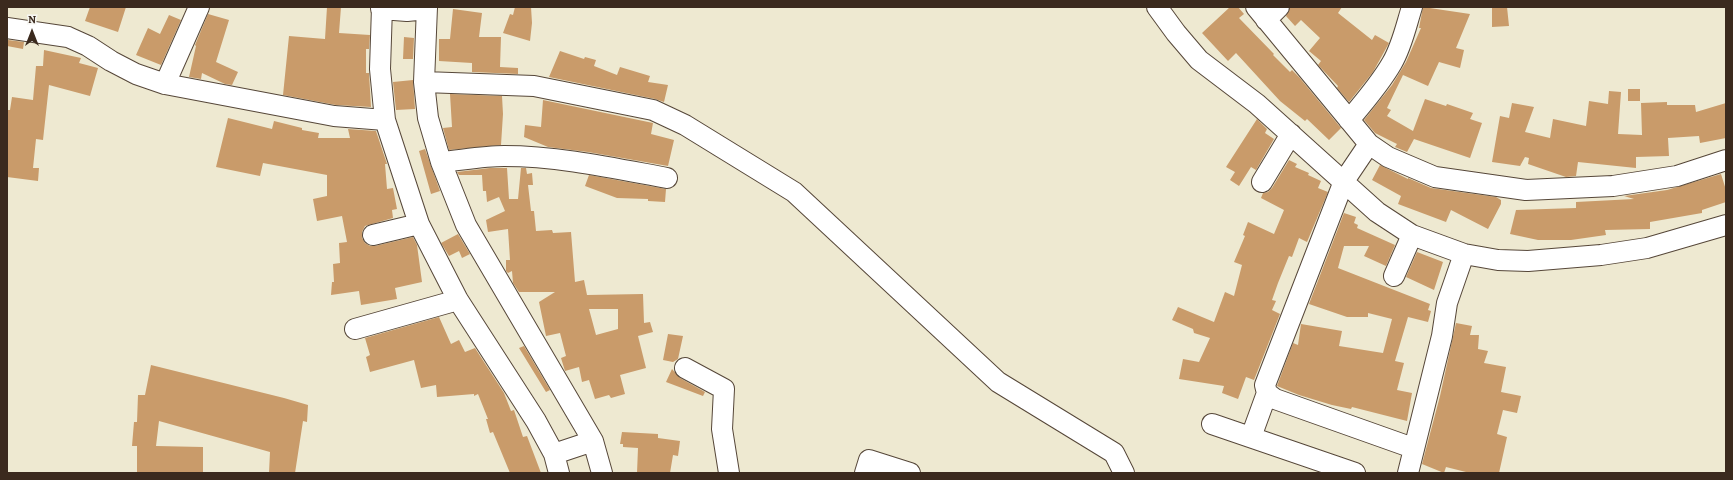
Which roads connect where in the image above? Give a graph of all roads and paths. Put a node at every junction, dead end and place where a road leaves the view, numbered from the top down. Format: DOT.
graph roads {
  1 [pos="199,7"];
  2 [pos="1157,7"];
  3 [pos="1412,7"];
  4 [pos="403,9"];
  5 [pos="1267,11"];
  6 [pos="7,28"];
  7 [pos="424,82"];
  8 [pos="165,84"];
  9 [pos="385,120"];
  10 [pos="1349,120"];
  11 [pos="1291,134"];
  12 [pos="1726,160"];
  13 [pos="441,162"];
  14 [pos="1355,163"];
  15 [pos="667,178"];
  16 [pos="1262,182"];
  17 [pos="419,224"];
  18 [pos="1726,225"];
  19 [pos="1412,235"];
  20 [pos="373,236"];
  21 [pos="1464,254"];
  22 [pos="1394,276"];
  23 [pos="458,300"];
  24 [pos="355,329"];
  25 [pos="685,368"];
  26 [pos="1267,393"];
  27 [pos="1212,424"];
  28 [pos="1251,437"];
  29 [pos="589,442"];
  30 [pos="1413,448"];
  31 [pos="560,459"];
  32 [pos="602,473"];
  33 [pos="728,473"];
  34 [pos="865,473"];
  35 [pos="910,473"];
  36 [pos="1124,473"];
  37 [pos="1355,473"];
  38 [pos="1408,473"];
  1 -- 8 [label="street"];
  2 -- 11 [label="street"];
  3 -- 10 [label="street"];
  4 -- 7 [label="street"];
  4 -- 9 [label="street"];
  5 -- 10 [label="street"];
  6 -- 8 [label="street"];
  7 -- 13 [label="street"];
  7 -- 36 [label="street"];
  8 -- 9 [label="street"];
  9 -- 17 [label="street"];
  10 -- 14 [label="street"];
  11 -- 14 [label="street"];
  11 -- 16 [label="street"];
  12 -- 14 [label="street"];
  13 -- 15 [label="street"];
  13 -- 29 [label="street"];
  14 -- 19 [label="street"];
  14 -- 26 [label="street"];
  17 -- 20 [label="street"];
  17 -- 23 [label="street"];
  18 -- 21 [label="street"];
  19 -- 21 [label="street"];
  19 -- 22 [label="street"];
  21 -- 30 [label="street"];
  23 -- 24 [label="street"];
  23 -- 31 [label="street"];
  25 -- 33 [label="street"];
  26 -- 28 [label="street"];
  26 -- 30 [label="street"];
  27 -- 28 [label="street"];
  28 -- 37 [label="street"];
  29 -- 31 [label="street"];
  29 -- 32 [label="street"];
  30 -- 38 [label="street"];
  34 -- 35 [label="street"];
}
